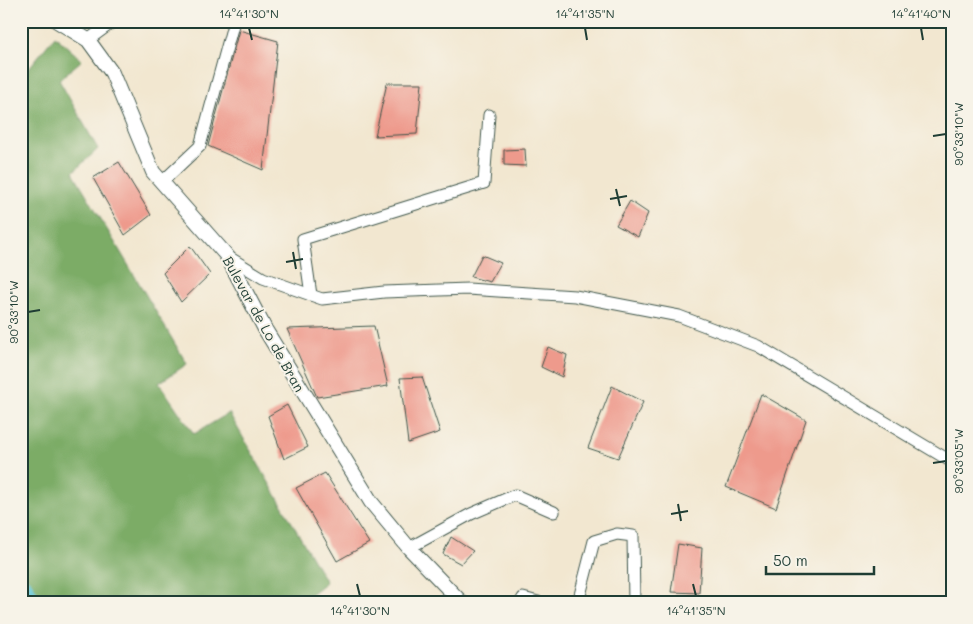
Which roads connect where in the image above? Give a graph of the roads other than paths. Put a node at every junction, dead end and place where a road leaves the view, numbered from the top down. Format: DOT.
graph roads {
  1 [pos="57,21"];
  2 [pos="114,21"];
  3 [pos="234,21"];
  4 [pos="88,40"];
  5 [pos="489,114"];
  6 [pos="162,182"];
  7 [pos="228,256"];
  8 [pos="311,295"];
  9 [pos="952,462"];
  10 [pos="554,512"];
  11 [pos="409,548"];
  12 [pos="462,603"];
  13 [pos="520,603"];
  14 [pos="542,603"];
  15 [pos="574,603"];
  16 [pos="634,603"];
  1 -- 4 [label="street, Bulevar de Lo de Bran"];
  2 -- 4 [label="street"];
  3 -- 6 [label="street"];
  4 -- 6 [label="street, Bulevar de Lo de Bran"];
  5 -- 8 [label="street"];
  6 -- 7 [label="street, Bulevar de Lo de Bran"];
  7 -- 8 [label="street"];
  7 -- 11 [label="street, Bulevar de Lo de Bran"];
  8 -- 9 [label="street"];
  10 -- 11 [label="street"];
  11 -- 12 [label="street, Bulevar de Lo de Bran"];
  13 -- 14 [label="street"];
  15 -- 16 [label="street"];
}
